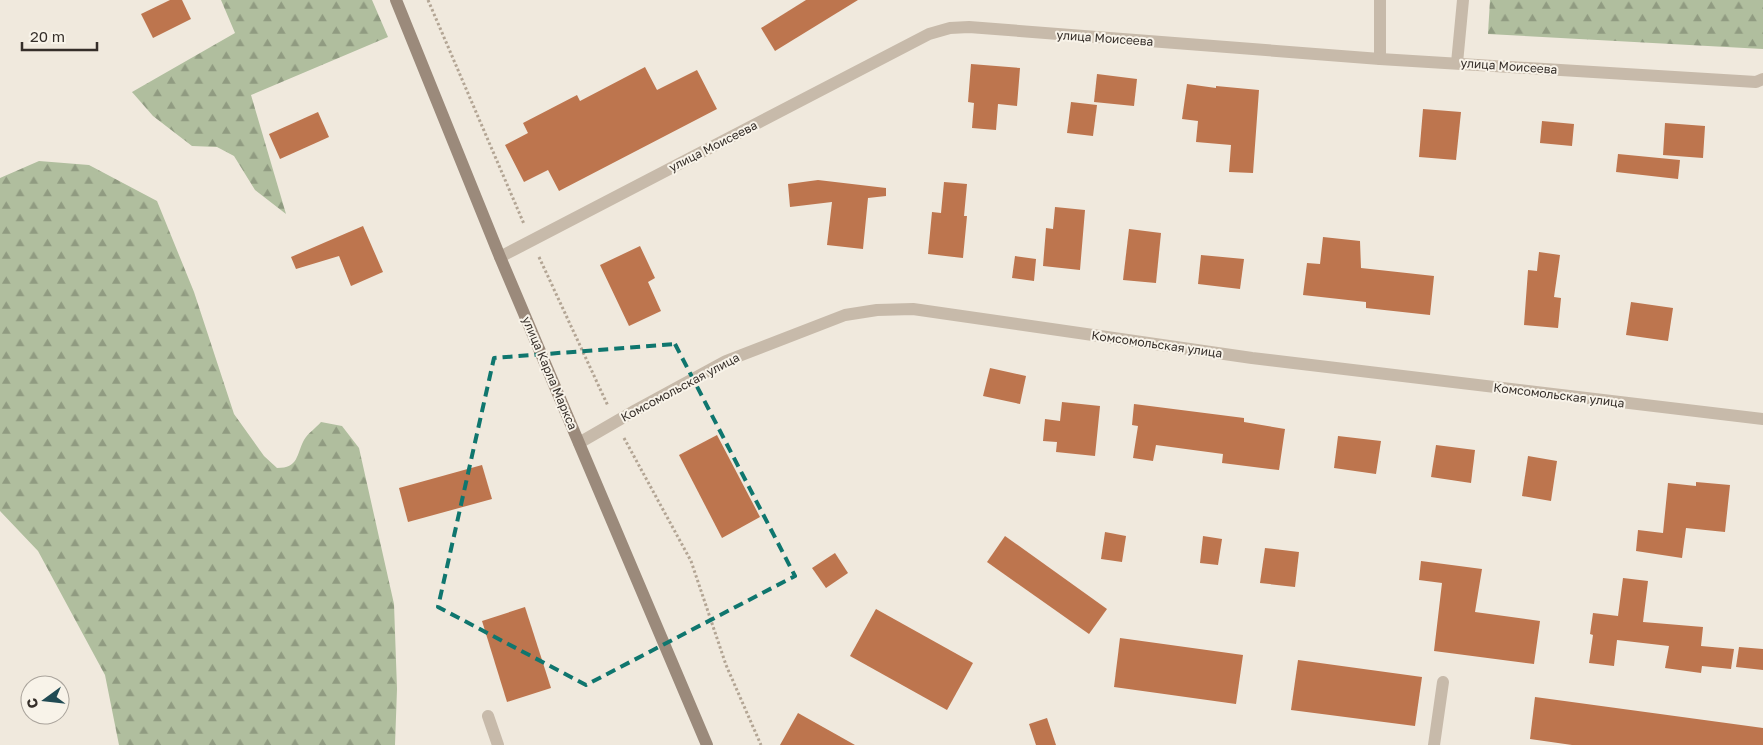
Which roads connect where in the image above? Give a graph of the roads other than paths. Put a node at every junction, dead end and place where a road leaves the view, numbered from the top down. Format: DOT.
graph roads {
  1 [pos="396,0"];
  2 [pos="1380,0"];
  3 [pos="1463,0"];
  4 [pos="1380,59"];
  5 [pos="1457,63"];
  6 [pos="1763,78"];
  7 [pos="500,257"];
  8 [pos="1763,419"];
  9 [pos="579,443"];
  10 [pos="1443,682"];
  11 [pos="488,716"];
  12 [pos="498,745"];
  13 [pos="708,745"];
  14 [pos="1434,745"];
  1 -- 7 [label="street, улица Карла Маркса"];
  2 -- 4 [label="street"];
  3 -- 5 [label="street"];
  4 -- 5 [label="street, улица Моисеева"];
  4 -- 7 [label="street, улица Моисеева"];
  5 -- 6 [label="street, улица Моисеева"];
  7 -- 9 [label="street, улица Карла Маркса"];
  8 -- 9 [label="street, Комсомольская улица"];
  9 -- 13 [label="street, улица Карла Маркса"];
  10 -- 14 [label="street"];
  11 -- 12 [label="street"];
}
